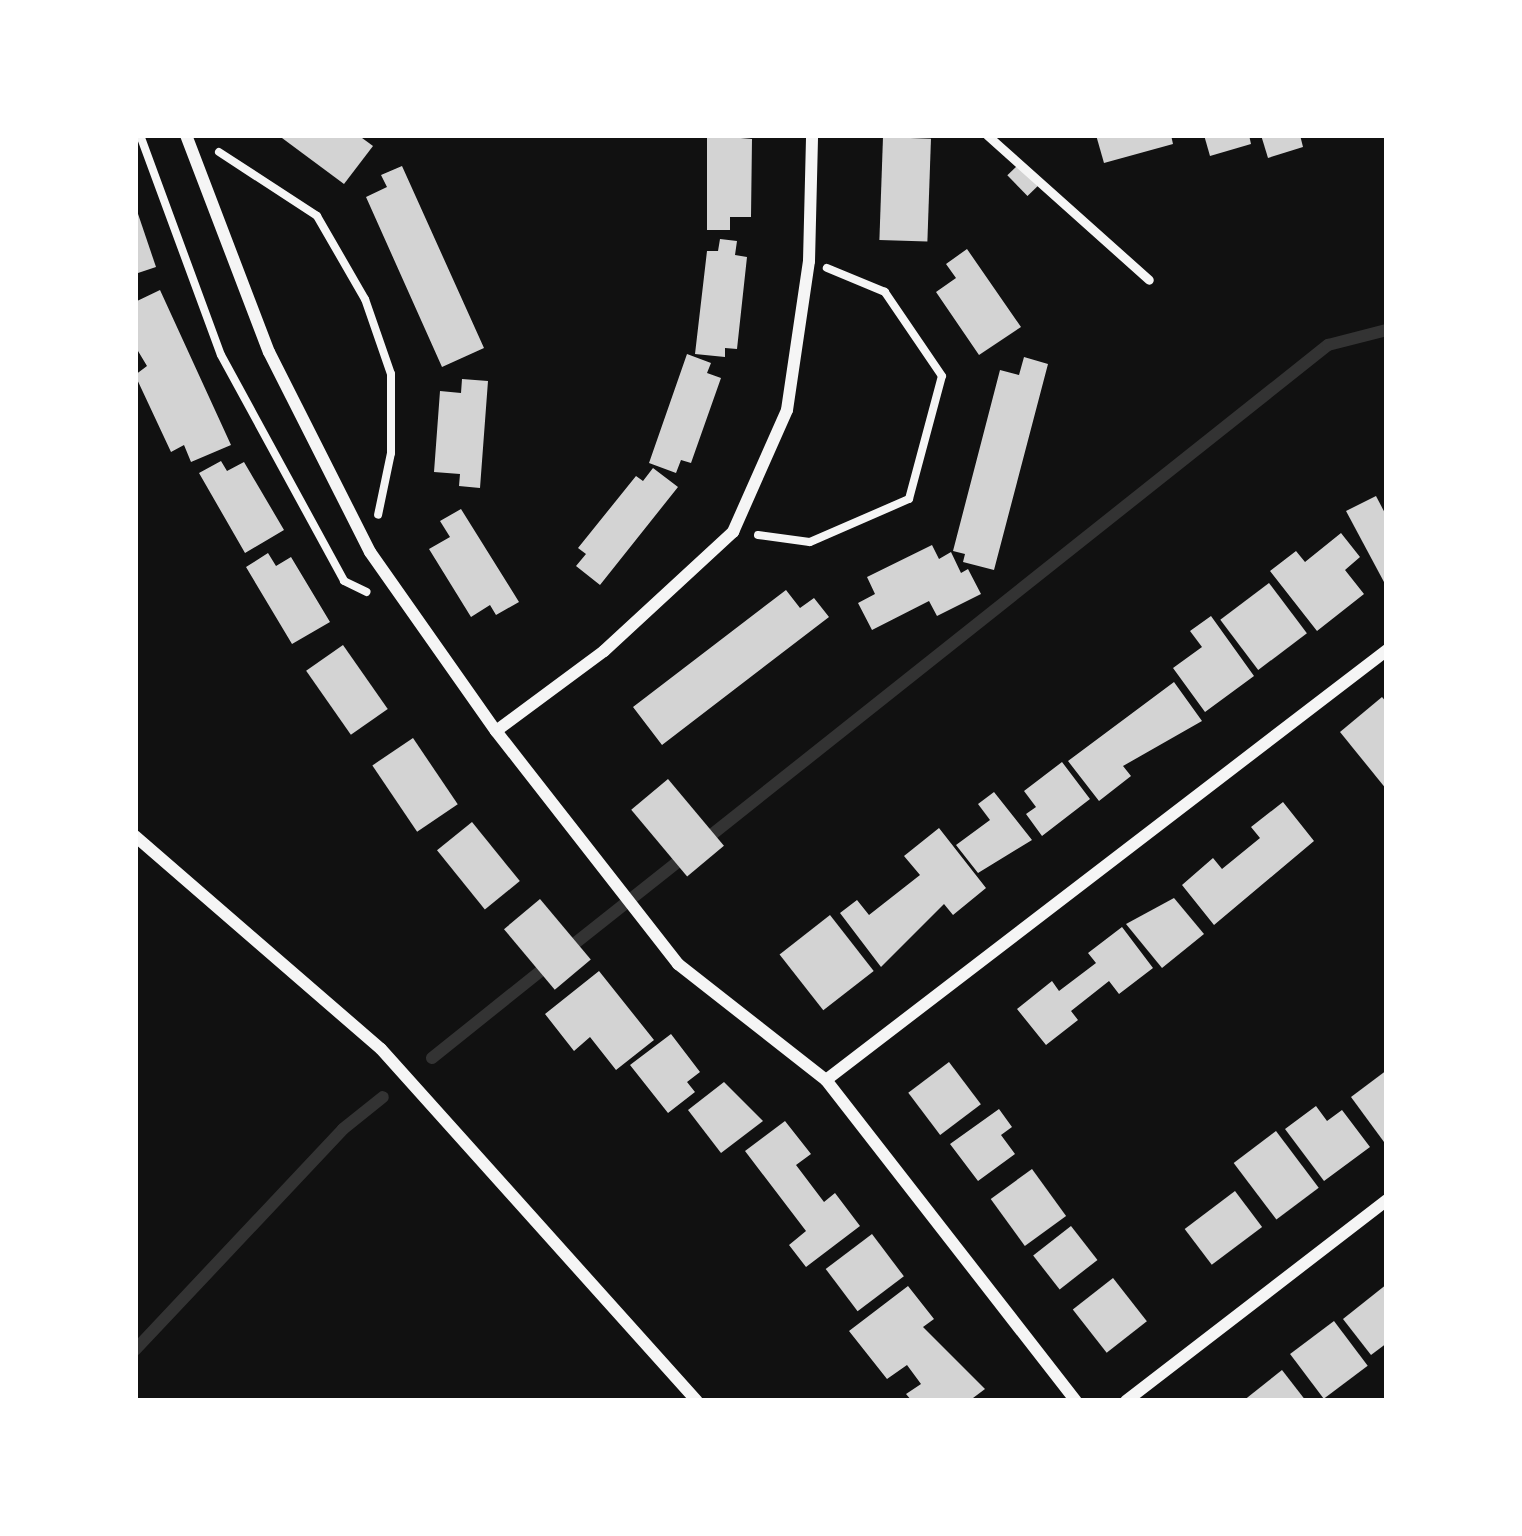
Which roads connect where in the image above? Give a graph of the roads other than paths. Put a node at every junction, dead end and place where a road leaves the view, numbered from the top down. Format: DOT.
graph roads {
  1 [pos="812,135"];
  2 [pos="987,135"];
  3 [pos="187,136"];
  4 [pos="1149,280"];
  5 [pos="1387,650"];
  6 [pos="496,731"];
  7 [pos="135,836"];
  8 [pos="826,1080"];
  9 [pos="1387,1200"];
  10 [pos="697,1401"];
  11 [pos="1076,1401"];
  12 [pos="1126,1401"];
  1 -- 6 [label="street"];
  2 -- 4 [label="lane"];
  3 -- 6 [label="street"];
  5 -- 8 [label="street"];
  6 -- 8 [label="street"];
  7 -- 10 [label="street"];
  8 -- 11 [label="street"];
  9 -- 12 [label="street"];
}
